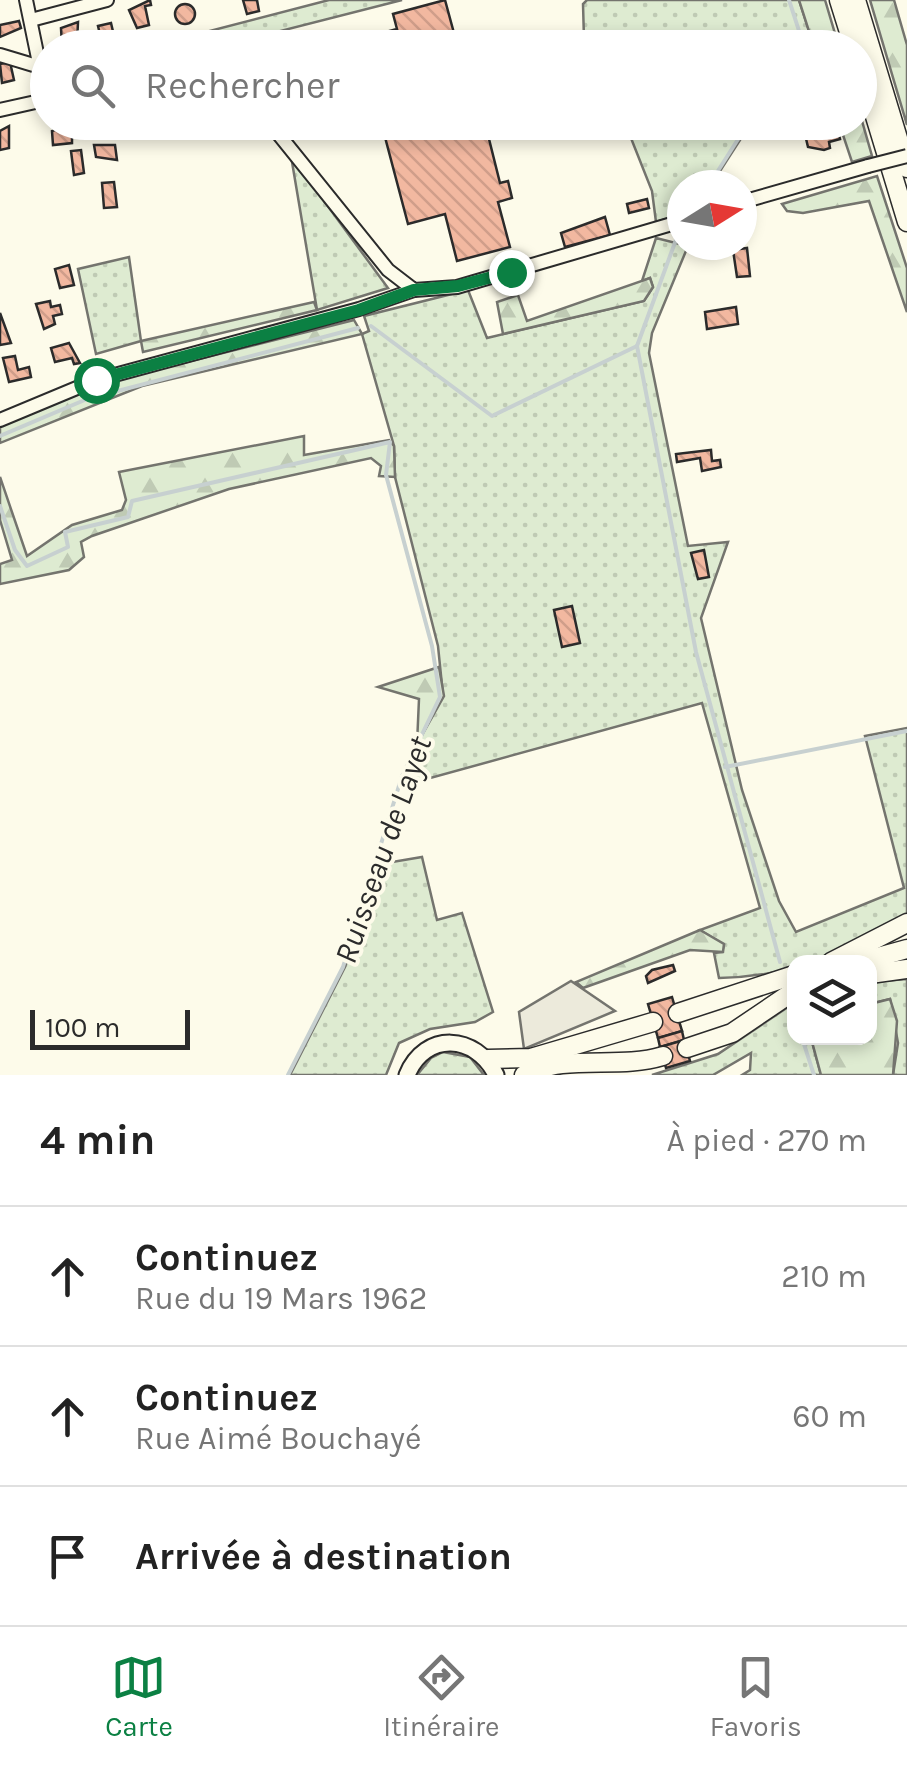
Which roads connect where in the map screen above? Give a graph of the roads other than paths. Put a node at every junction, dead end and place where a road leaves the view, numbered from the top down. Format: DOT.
graph roads {
  1 [pos="26,0"];
  2 [pos="107,0"];
  3 [pos="839,0"];
  4 [pos="856,0"];
  5 [pos="31,20"];
  6 [pos="33,30"];
  7 [pos="848,30"];
  8 [pos="865,30"];
  9 [pos="30,52"];
  10 [pos="0,55"];
  11 [pos="16,58"];
  12 [pos="30,63"];
  13 [pos="877,69"];
  14 [pos="30,103"];
  15 [pos="0,110"];
  16 [pos="877,123"];
  17 [pos="282,140"];
  18 [pos="907,156"];
  19 [pos="907,168"];
  20 [pos="757,198"];
  21 [pos="907,222"];
  22 [pos="667,224"];
  23 [pos="414,290"];
  24 [pos="0,420"];
  25 [pos="907,923"];
  26 [pos="907,949"];
  27 [pos="845,955"];
  28 [pos="877,957"];
  29 [pos="907,969"];
  30 [pos="877,973"];
  31 [pos="787,978"];
  32 [pos="787,996"];
  33 [pos="678,1013"];
  34 [pos="653,1022"];
  35 [pos="687,1048"];
  36 [pos="663,1056"];
  37 [pos="492,1067"];
  38 [pos="407,1075"];
  39 [pos="524,1075"];
  1 -- 5 [label="street"];
  2 -- 5 [label="street"];
  3 -- 7 [label="highway"];
  4 -- 8 [label="highway"];
  5 -- 6 [label="street"];
  9 -- 11 [label="street"];
  10 -- 11 [label="street"];
  11 -- 12 [label="street"];
  13 -- 19 [label="highway"];
  14 -- 15 [label="street"];
  16 -- 21 [label="highway"];
  17 -- 23 [label="street"];
  18 -- 20 [label="street, bridge"];
  22 -- 23 [label="street"];
  23 -- 24 [label="street"];
  25 -- 27 [label="highway"];
  26 -- 28 [label="highway"];
  29 -- 30 [label="highway"];
  31 -- 33 [label="highway"];
  32 -- 35 [label="highway"];
  34 -- 37 [label="highway"];
  36 -- 39 [label="highway"];
  37 -- 38 [label="main road"];
}
